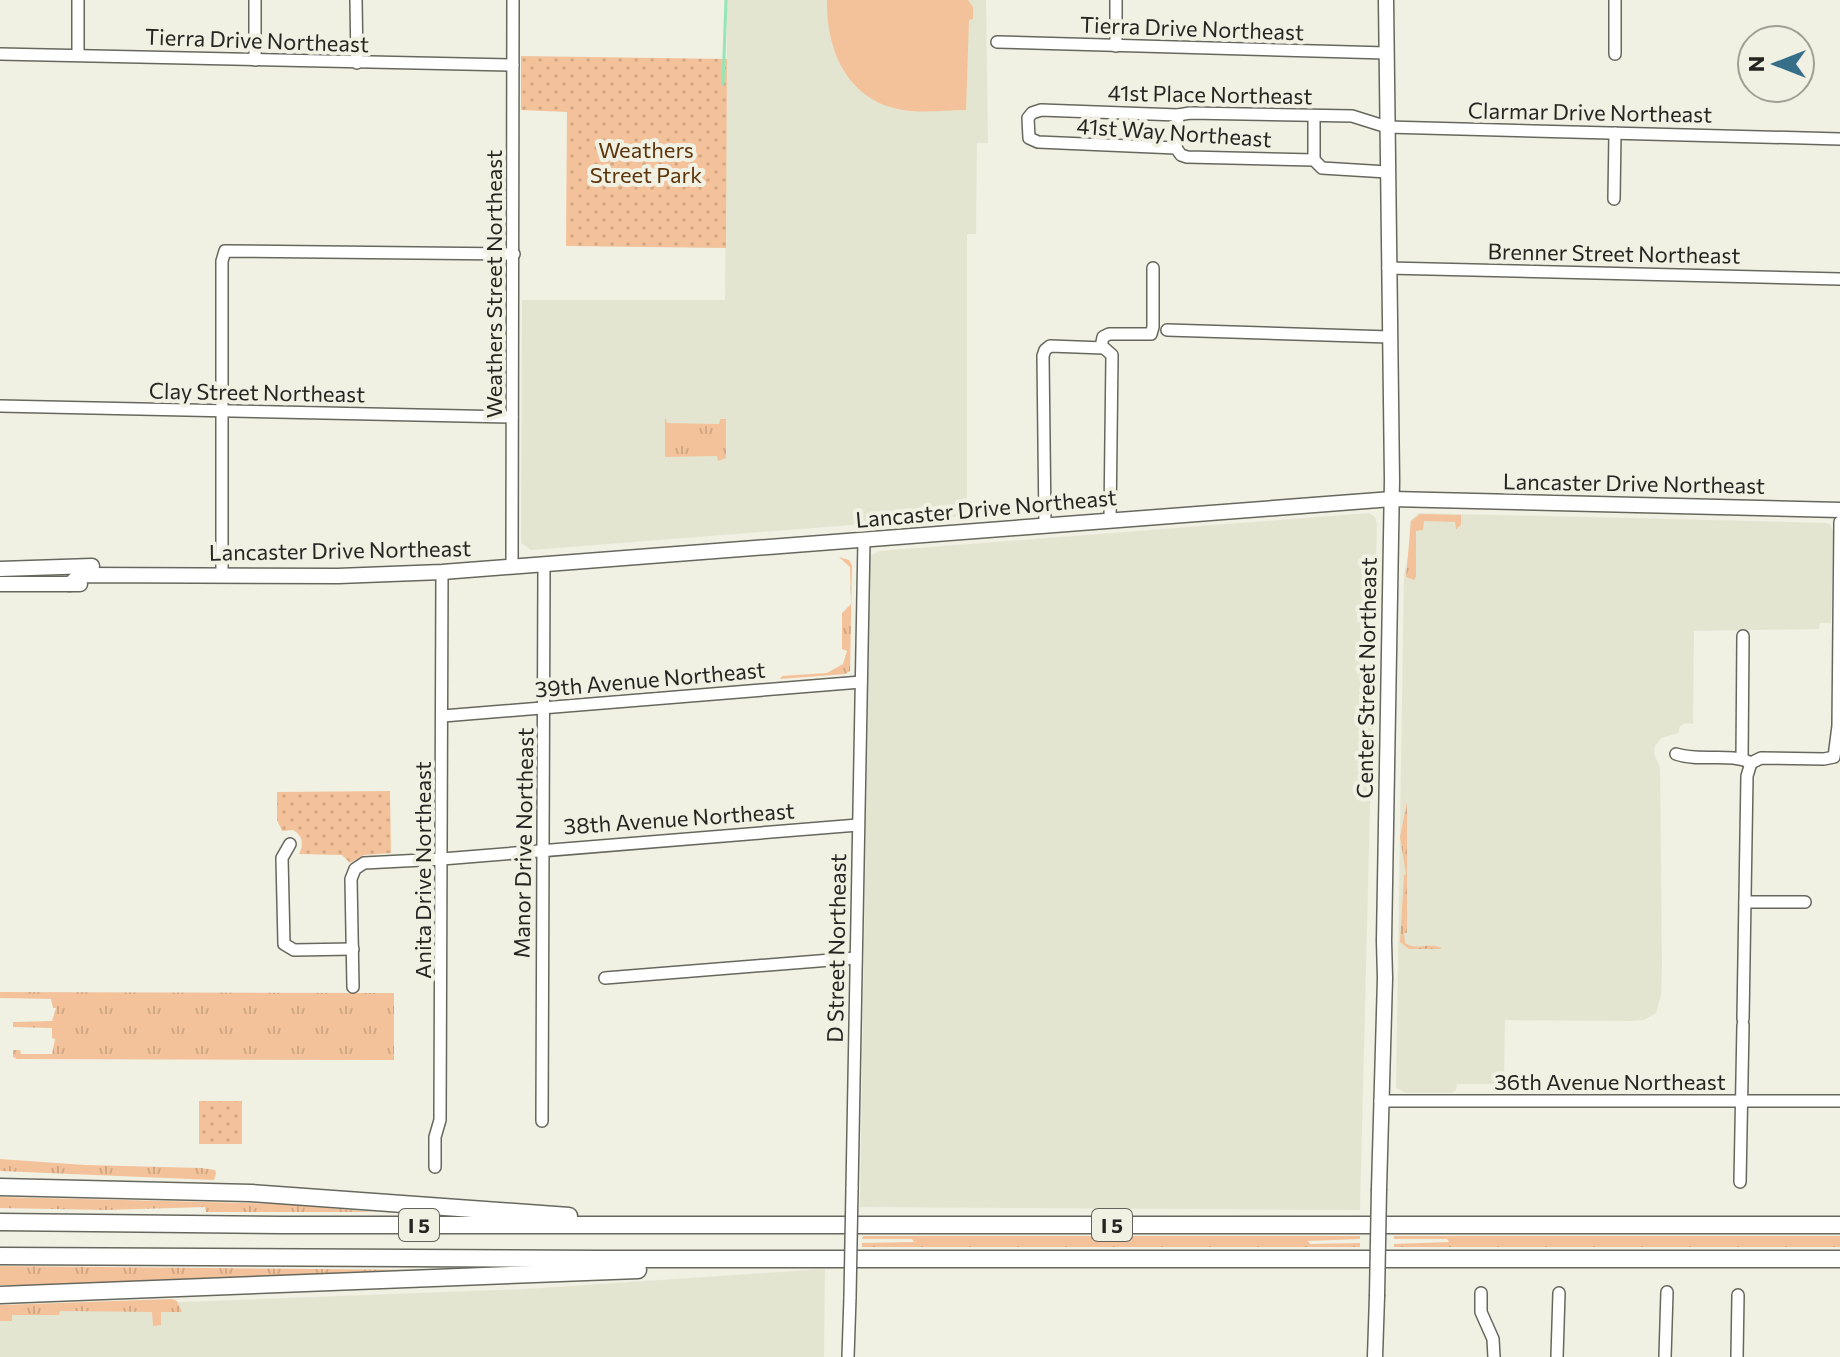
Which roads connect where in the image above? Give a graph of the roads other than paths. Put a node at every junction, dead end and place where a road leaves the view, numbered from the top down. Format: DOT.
graph roads {
  1 [pos="78,0"];
  2 [pos="255,0"];
  3 [pos="356,0"];
  4 [pos="513,0"];
  5 [pos="1116,0"];
  6 [pos="1386,0"];
  7 [pos="1615,0"];
  8 [pos="997,42"];
  9 [pos="1116,46"];
  10 [pos="1386,53"];
  11 [pos="0,54"];
  12 [pos="1615,54"];
  13 [pos="78,55"];
  14 [pos="255,60"];
  15 [pos="357,63"];
  16 [pos="513,65"];
  17 [pos="1032,113"];
  18 [pos="1178,115"];
  19 [pos="1314,116"];
  20 [pos="1387,127"];
  21 [pos="1615,133"];
  22 [pos="1840,139"];
  23 [pos="1176,148"];
  24 [pos="1314,160"];
  25 [pos="1387,172"];
  26 [pos="1614,199"];
  27 [pos="514,254"];
  28 [pos="1153,268"];
  29 [pos="1388,268"];
  30 [pos="1840,279"];
  31 [pos="1167,330"];
  32 [pos="1390,337"];
  33 [pos="1105,349"];
  34 [pos="0,406"];
  35 [pos="222,411"];
  36 [pos="512,417"];
  37 [pos="1392,499"];
  38 [pos="1840,510"];
  39 [pos="1110,520"];
  40 [pos="1840,522"];
  41 [pos="1045,525"];
  42 [pos="864,540"];
  43 [pos="544,565"];
  44 [pos="512,567"];
  45 [pos="0,569"];
  46 [pos="442,572"];
  47 [pos="135,575"];
  48 [pos="222,576"];
  49 [pos="0,584"];
  50 [pos="1743,636"];
  51 [pos="861,682"];
  52 [pos="545,707"];
  53 [pos="443,716"];
  54 [pos="1676,754"];
  55 [pos="1747,761"];
  56 [pos="858,825"];
  57 [pos="290,844"];
  58 [pos="542,849"];
  59 [pos="442,859"];
  60 [pos="1745,902"];
  61 [pos="1805,902"];
  62 [pos="353,949"];
  63 [pos="856,958"];
  64 [pos="605,978"];
  65 [pos="353,987"];
  66 [pos="1380,1101"];
  67 [pos="1741,1101"];
  68 [pos="1840,1101"];
  69 [pos="542,1121"];
  70 [pos="435,1167"];
  71 [pos="0,1180"];
  72 [pos="1740,1182"];
  73 [pos="0,1187"];
  74 [pos="37,1187"];
  75 [pos="0,1222"];
  76 [pos="627,1225"];
  77 [pos="1840,1225"];
  78 [pos="0,1256"];
  79 [pos="815,1258"];
  80 [pos="1840,1259"];
  81 [pos="0,1292"];
  82 [pos="1667,1292"];
  83 [pos="1481,1293"];
  84 [pos="1559,1293"];
  85 [pos="1738,1295"];
  86 [pos="848,1357"];
  87 [pos="1375,1357"];
  88 [pos="1494,1357"];
  89 [pos="1557,1357"];
  90 [pos="1665,1357"];
  91 [pos="1737,1357"];
  1 -- 13 [label="street"];
  2 -- 14 [label="street"];
  3 -- 15 [label="street"];
  4 -- 16 [label="street, Weathers Street Northeast"];
  5 -- 9 [label="street"];
  6 -- 10 [label="main road, Center Street Northeast"];
  7 -- 12 [label="street"];
  8 -- 9 [label="street, Tierra Drive Northeast"];
  9 -- 10 [label="street, Tierra Drive Northeast"];
  10 -- 20 [label="main road, Center Street Northeast"];
  11 -- 13 [label="street, Tierra Drive Northeast"];
  13 -- 14 [label="street, Tierra Drive Northeast"];
  14 -- 15 [label="street, Tierra Drive Northeast"];
  15 -- 16 [label="street, Tierra Drive Northeast"];
  16 -- 27 [label="street, Weathers Street Northeast"];
  17 -- 18 [label="street, 41st Place Northeast"];
  17 -- 23 [label="street, 41st Way Northeast"];
  18 -- 19 [label="street, 41st Place Northeast"];
  18 -- 23 [label="street"];
  19 -- 20 [label="street, 41st Place Northeast"];
  19 -- 24 [label="street"];
  20 -- 21 [label="street, Clarmar Drive Northeast"];
  20 -- 25 [label="main road, Center Street Northeast"];
  21 -- 22 [label="street, Clarmar Drive Northeast"];
  21 -- 26 [label="street"];
  23 -- 24 [label="street, 41st Way Northeast"];
  24 -- 25 [label="street, 41st Way Northeast"];
  25 -- 29 [label="main road, Center Street Northeast"];
  27 -- 35 [label="street"];
  27 -- 36 [label="street, Weathers Street Northeast"];
  28 -- 33 [label="street"];
  29 -- 30 [label="street, Brenner Street Northeast"];
  29 -- 32 [label="main road, Center Street Northeast"];
  31 -- 32 [label="street"];
  32 -- 37 [label="main road, Center Street Northeast"];
  33 -- 39 [label="street"];
  33 -- 41 [label="street"];
  34 -- 35 [label="street, Clay Street Northeast"];
  35 -- 36 [label="street, Clay Street Northeast"];
  35 -- 48 [label="street"];
  36 -- 44 [label="street, Weathers Street Northeast"];
  37 -- 38 [label="main road, Lancaster Drive Northeast"];
  37 -- 39 [label="main road, Lancaster Drive Northeast"];
  37 -- 66 [label="main road, Center Street Northeast"];
  39 -- 41 [label="main road, Lancaster Drive Northeast"];
  40 -- 55 [label="street"];
  41 -- 42 [label="main road, Lancaster Drive Northeast"];
  42 -- 43 [label="main road, Lancaster Drive Northeast"];
  42 -- 51 [label="street, D Street Northeast"];
  43 -- 44 [label="main road, Lancaster Drive Northeast"];
  43 -- 52 [label="street, Manor Drive Northeast"];
  44 -- 46 [label="main road, Lancaster Drive Northeast"];
  45 -- 47 [label="main road, Lancaster Drive Northeast"];
  46 -- 48 [label="main road, Lancaster Drive Northeast"];
  46 -- 53 [label="street, Anita Drive Northeast"];
  47 -- 48 [label="main road, Lancaster Drive Northeast"];
  47 -- 49 [label="main road, Lancaster Drive Northeast"];
  50 -- 55 [label="street"];
  51 -- 52 [label="street, 39th Avenue Northeast"];
  51 -- 56 [label="street, D Street Northeast"];
  52 -- 53 [label="street, 39th Avenue Northeast"];
  52 -- 58 [label="street, Manor Drive Northeast"];
  53 -- 59 [label="street, Anita Drive Northeast"];
  54 -- 55 [label="street"];
  55 -- 60 [label="street"];
  56 -- 58 [label="street, 38th Avenue Northeast"];
  56 -- 63 [label="street, D Street Northeast"];
  57 -- 62 [label="street"];
  58 -- 59 [label="street, 38th Avenue Northeast"];
  58 -- 69 [label="street, Manor Drive Northeast"];
  59 -- 62 [label="street, 38th Avenue Northeast"];
  59 -- 70 [label="street, Anita Drive Northeast"];
  60 -- 61 [label="street"];
  60 -- 67 [label="street"];
  62 -- 65 [label="street"];
  63 -- 64 [label="street"];
  63 -- 86 [label="street, D Street Northeast, bridge"];
  66 -- 67 [label="street, 36th Avenue Northeast"];
  66 -- 87 [label="main road, Center Street Northeast, bridge"];
  67 -- 68 [label="street, 36th Avenue Northeast"];
  67 -- 72 [label="street"];
  71 -- 74 [label="highway"];
  73 -- 74 [label="highway"];
  74 -- 76 [label="highway"];
  75 -- 76 [label="highway, I 5"];
  76 -- 77 [label="highway, I 5"];
  78 -- 79 [label="highway, I 5"];
  79 -- 80 [label="highway, I 5"];
  79 -- 81 [label="highway, I 5"];
  82 -- 90 [label="street"];
  83 -- 88 [label="street"];
  84 -- 89 [label="street"];
  85 -- 91 [label="street"];
}
